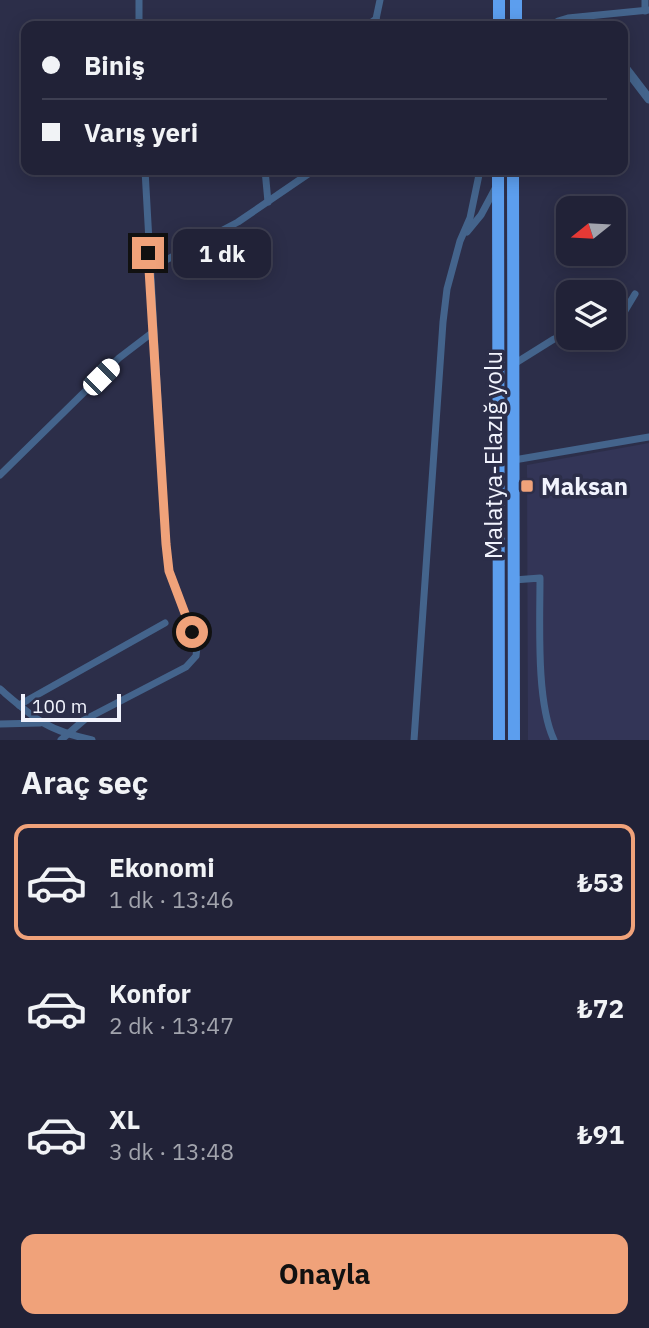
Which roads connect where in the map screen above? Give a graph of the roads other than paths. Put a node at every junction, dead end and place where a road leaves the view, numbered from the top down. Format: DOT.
graph roads {
  1 [pos="139,0"];
  2 [pos="380,0"];
  3 [pos="499,0"];
  4 [pos="516,0"];
  5 [pos="645,0"];
  6 [pos="647,11"];
  7 [pos="139,21"];
  8 [pos="377,21"];
  9 [pos="497,21"];
  10 [pos="516,21"];
  11 [pos="560,21"];
  12 [pos="628,72"];
  13 [pos="649,99"];
  14 [pos="145,175"];
  15 [pos="265,175"];
  16 [pos="307,175"];
  17 [pos="479,175"];
  18 [pos="513,175"];
  19 [pos="498,177"];
  20 [pos="268,202"];
  21 [pos="460,241"];
  22 [pos="149,269"];
  23 [pos="635,294"];
  24 [pos="626,309"];
  25 [pos="153,332"];
  26 [pos="556,338"];
  27 [pos="514,364"];
  28 [pos="649,437"];
  29 [pos="514,460"];
  30 [pos="0,475"];
  31 [pos="514,580"];
  32 [pos="165,623"];
  33 [pos="0,689"];
  34 [pos="19,705"];
  35 [pos="40,723"];
  36 [pos="0,724"];
  37 [pos="64,737"];
  38 [pos="92,740"];
  39 [pos="414,740"];
  40 [pos="499,740"];
  41 [pos="514,740"];
  42 [pos="554,740"];
  1 -- 7 [label="street"];
  2 -- 8 [label="street"];
  3 -- 9 [label="highway"];
  4 -- 10 [label="highway"];
  5 -- 6 [label="street"];
  6 -- 11 [label="street"];
  12 -- 13 [label="street"];
  14 -- 22 [label="street"];
  15 -- 20 [label="street"];
  16 -- 20 [label="street"];
  17 -- 21 [label="street"];
  18 -- 27 [label="highway, Malatya-Elazığ yolu"];
  19 -- 21 [label="street"];
  19 -- 40 [label="highway"];
  20 -- 22 [label="street"];
  21 -- 39 [label="street"];
  22 -- 25 [label="street"];
  23 -- 24 [label="street"];
  25 -- 30 [label="street"];
  25 -- 37 [label="street"];
  26 -- 27 [label="street"];
  27 -- 29 [label="highway, Malatya-Elazığ yolu"];
  28 -- 29 [label="street"];
  29 -- 31 [label="highway, Malatya-Elazığ yolu"];
  31 -- 41 [label="highway, Malatya-Elazığ yolu"];
  31 -- 42 [label="street"];
  32 -- 34 [label="street"];
  33 -- 34 [label="street"];
  34 -- 35 [label="street"];
  35 -- 36 [label="street"];
  35 -- 37 [label="street"];
  37 -- 38 [label="street"];
}
